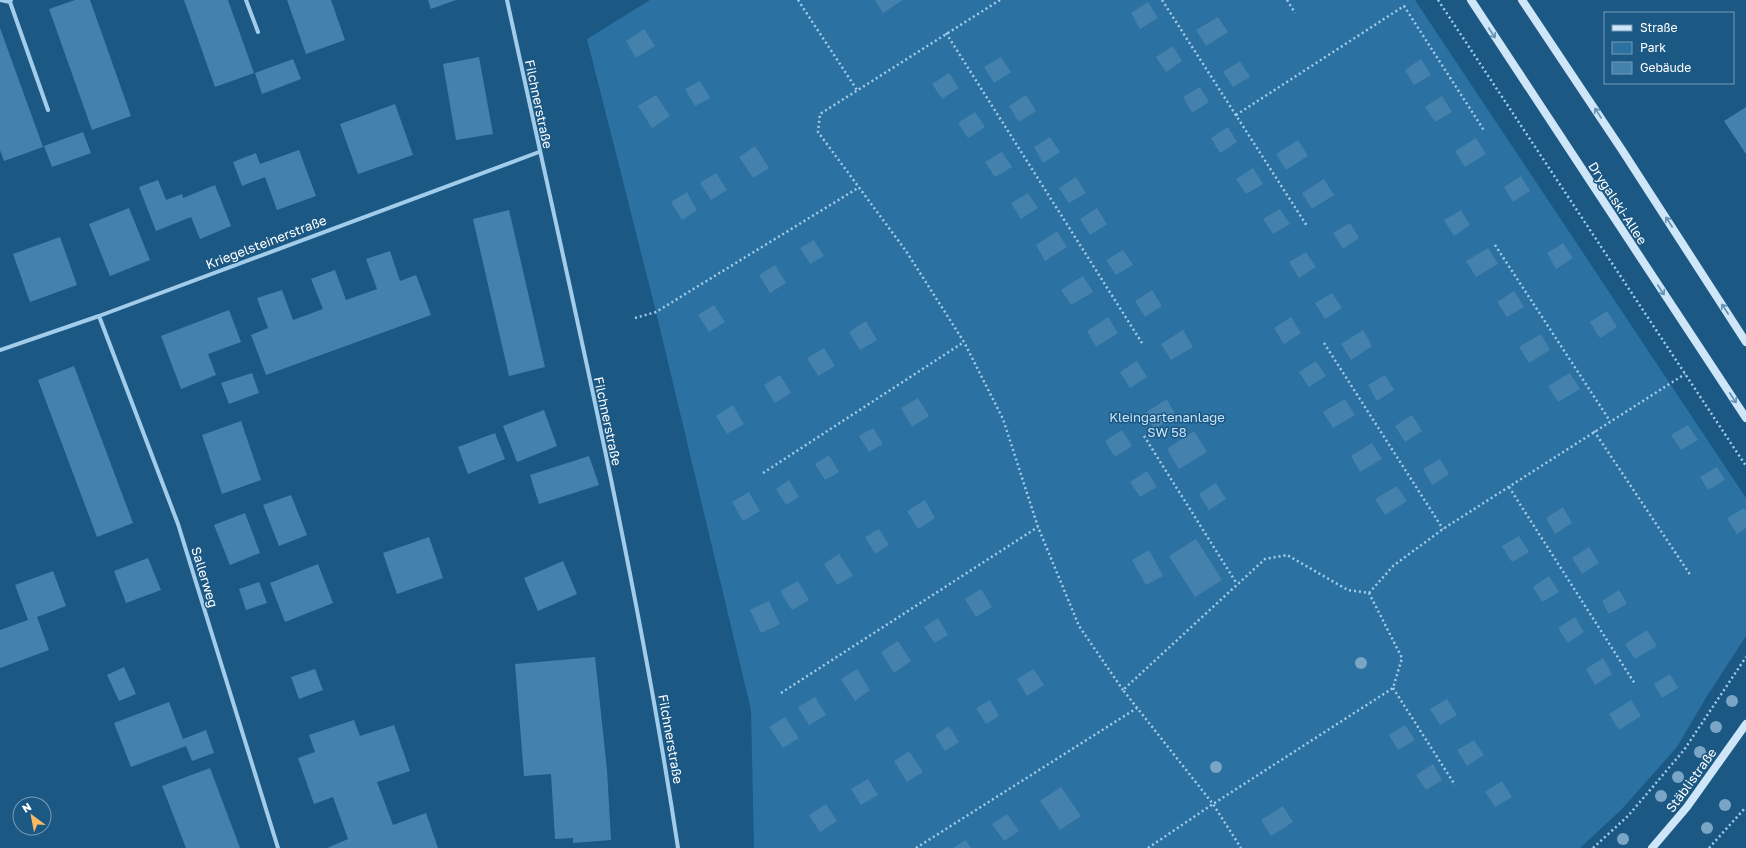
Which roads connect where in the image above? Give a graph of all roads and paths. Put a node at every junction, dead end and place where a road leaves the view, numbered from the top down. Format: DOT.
graph roads {
  1 [pos="0,0"];
  2 [pos="246,0"];
  3 [pos="507,0"];
  4 [pos="798,0"];
  5 [pos="1000,0"];
  6 [pos="1162,0"];
  7 [pos="1287,0"];
  8 [pos="1438,0"];
  9 [pos="1471,0"];
  10 [pos="1522,0"];
  11 [pos="10,1"];
  12 [pos="1295,13"];
  13 [pos="258,32"];
  14 [pos="946,33"];
  15 [pos="857,90"];
  16 [pos="48,110"];
  17 [pos="1236,115"];
  18 [pos="1485,132"];
  19 [pos="540,152"];
  20 [pos="858,188"];
  21 [pos="1307,226"];
  22 [pos="1495,245"];
  23 [pos="99,316"];
  24 [pos="635,318"];
  25 [pos="964,342"];
  26 [pos="1746,342"];
  27 [pos="1142,343"];
  28 [pos="1324,343"];
  29 [pos="0,350"];
  30 [pos="1685,374"];
  31 [pos="1746,418"];
  32 [pos="1610,421"];
  33 [pos="1594,431"];
  34 [pos="1144,436"];
  35 [pos="1746,466"];
  36 [pos="762,473"];
  37 [pos="1509,487"];
  38 [pos="1038,527"];
  39 [pos="1443,529"];
  40 [pos="1691,576"];
  41 [pos="1237,584"];
  42 [pos="1369,593"];
  43 [pos="1746,658"];
  44 [pos="1635,684"];
  45 [pos="1393,688"];
  46 [pos="1123,690"];
  47 [pos="781,693"];
  48 [pos="1138,708"];
  49 [pos="1746,724"];
  50 [pos="1455,785"];
  51 [pos="1213,804"];
  52 [pos="1746,807"];
  53 [pos="278,848"];
  54 [pos="678,848"];
  55 [pos="916,848"];
  56 [pos="1148,848"];
  57 [pos="1241,848"];
  58 [pos="1593,848"];
  59 [pos="1652,848"];
  60 [pos="1709,848"];
  1 -- 11 [label="street"];
  2 -- 13 [label="street"];
  3 -- 19 [label="street, Filchnerstraße"];
  4 -- 15 [label="path"];
  5 -- 14 [label="path"];
  6 -- 17 [label="path"];
  7 -- 12 [label="path"];
  8 -- 30 [label="path"];
  9 -- 31 [label="main road, Drygalski-Allee, one-way"];
  26 -- 10 [label="main road, one-way"];
  11 -- 16 [label="street"];
  14 -- 15 [label="path"];
  14 -- 27 [label="path"];
  15 -- 20 [label="path"];
  17 -- 18 [label="path"];
  17 -- 21 [label="path"];
  19 -- 23 [label="street, Kriegelsteinerstraße"];
  19 -- 54 [label="street, Filchnerstraße"];
  20 -- 24 [label="path"];
  20 -- 25 [label="path"];
  22 -- 32 [label="path"];
  23 -- 29 [label="street, Kriegelsteinerstraße"];
  23 -- 53 [label="street, Sallerweg"];
  25 -- 36 [label="path"];
  25 -- 38 [label="path"];
  28 -- 39 [label="path"];
  30 -- 32 [label="path"];
  30 -- 35 [label="path"];
  32 -- 33 [label="path"];
  33 -- 37 [label="path"];
  33 -- 40 [label="path"];
  34 -- 41 [label="path"];
  37 -- 39 [label="path"];
  37 -- 44 [label="path"];
  38 -- 46 [label="path"];
  38 -- 47 [label="path"];
  39 -- 42 [label="path"];
  41 -- 42 [label="path"];
  41 -- 46 [label="path"];
  42 -- 45 [label="path"];
  43 -- 58 [label="path"];
  45 -- 50 [label="path"];
  45 -- 51 [label="path"];
  46 -- 48 [label="path"];
  48 -- 51 [label="path"];
  48 -- 55 [label="path"];
  49 -- 59 [label="main road, Stäblistraße"];
  51 -- 56 [label="path"];
  51 -- 57 [label="path"];
  52 -- 60 [label="path"];
}
